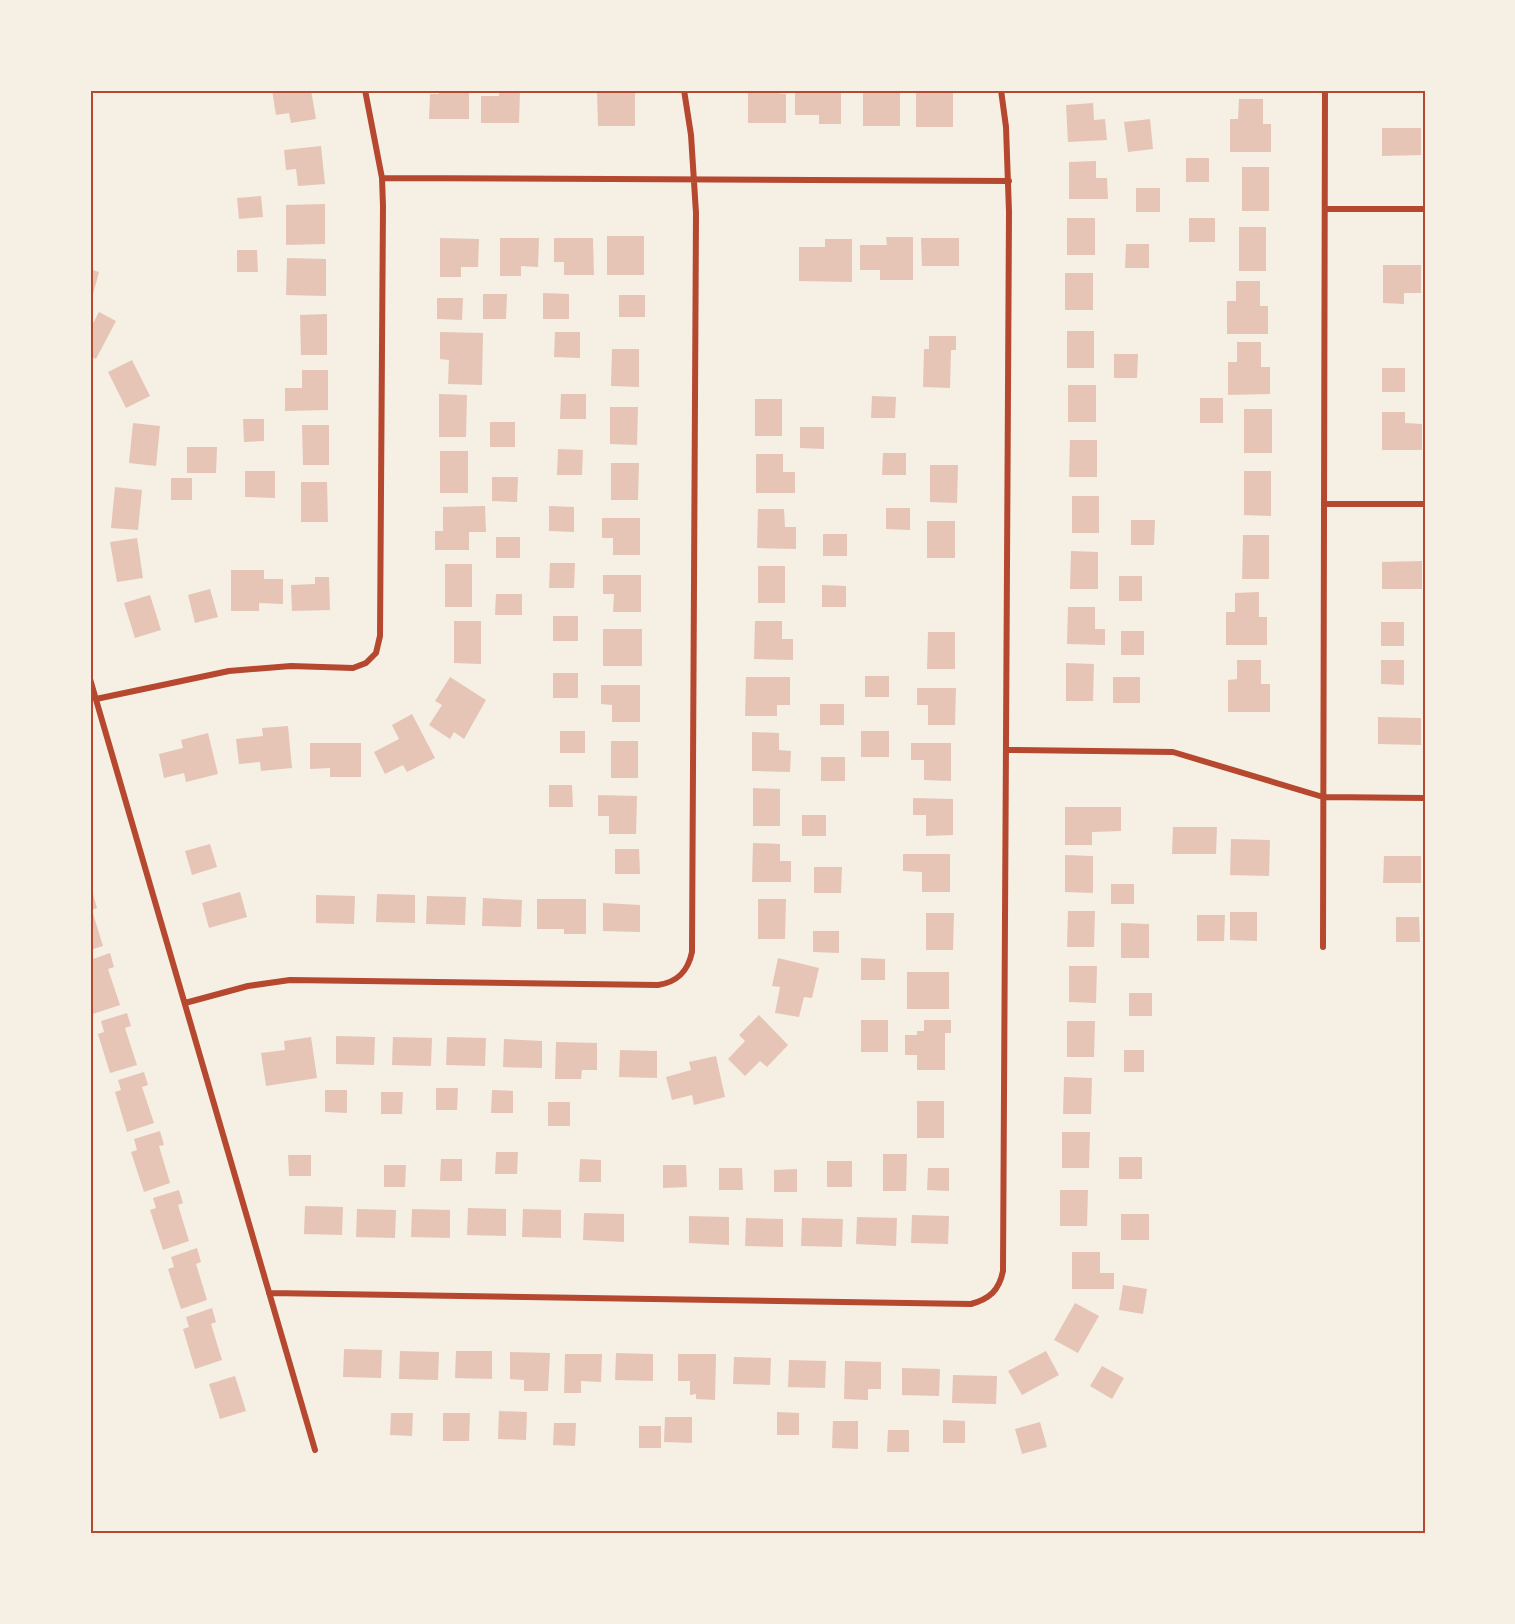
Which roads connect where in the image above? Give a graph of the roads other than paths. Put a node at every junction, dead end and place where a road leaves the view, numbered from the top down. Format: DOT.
graph roads {
  1 [pos="365,90"];
  2 [pos="684,90"];
  3 [pos="1001,90"];
  4 [pos="1326,90"];
  5 [pos="382,178"];
  6 [pos="694,180"];
  7 [pos="1009,181"];
  8 [pos="1325,209"];
  9 [pos="1425,209"];
  10 [pos="1324,504"];
  11 [pos="1425,504"];
  12 [pos="90,680"];
  13 [pos="96,699"];
  14 [pos="1008,750"];
  15 [pos="1323,797"];
  16 [pos="1425,798"];
  17 [pos="1323,947"];
  18 [pos="185,1003"];
  19 [pos="269,1293"];
  20 [pos="315,1450"];
  1 -- 5 [label="street"];
  2 -- 6 [label="street"];
  3 -- 7 [label="street"];
  4 -- 8 [label="street"];
  5 -- 6 [label="street"];
  5 -- 13 [label="street"];
  6 -- 7 [label="street"];
  6 -- 18 [label="street"];
  7 -- 14 [label="street"];
  8 -- 9 [label="street"];
  8 -- 10 [label="street"];
  10 -- 11 [label="street"];
  10 -- 15 [label="street"];
  12 -- 13 [label="street"];
  13 -- 18 [label="street"];
  14 -- 15 [label="street"];
  14 -- 19 [label="street"];
  15 -- 16 [label="street"];
  15 -- 17 [label="street"];
  18 -- 19 [label="street"];
  19 -- 20 [label="street"];
}
